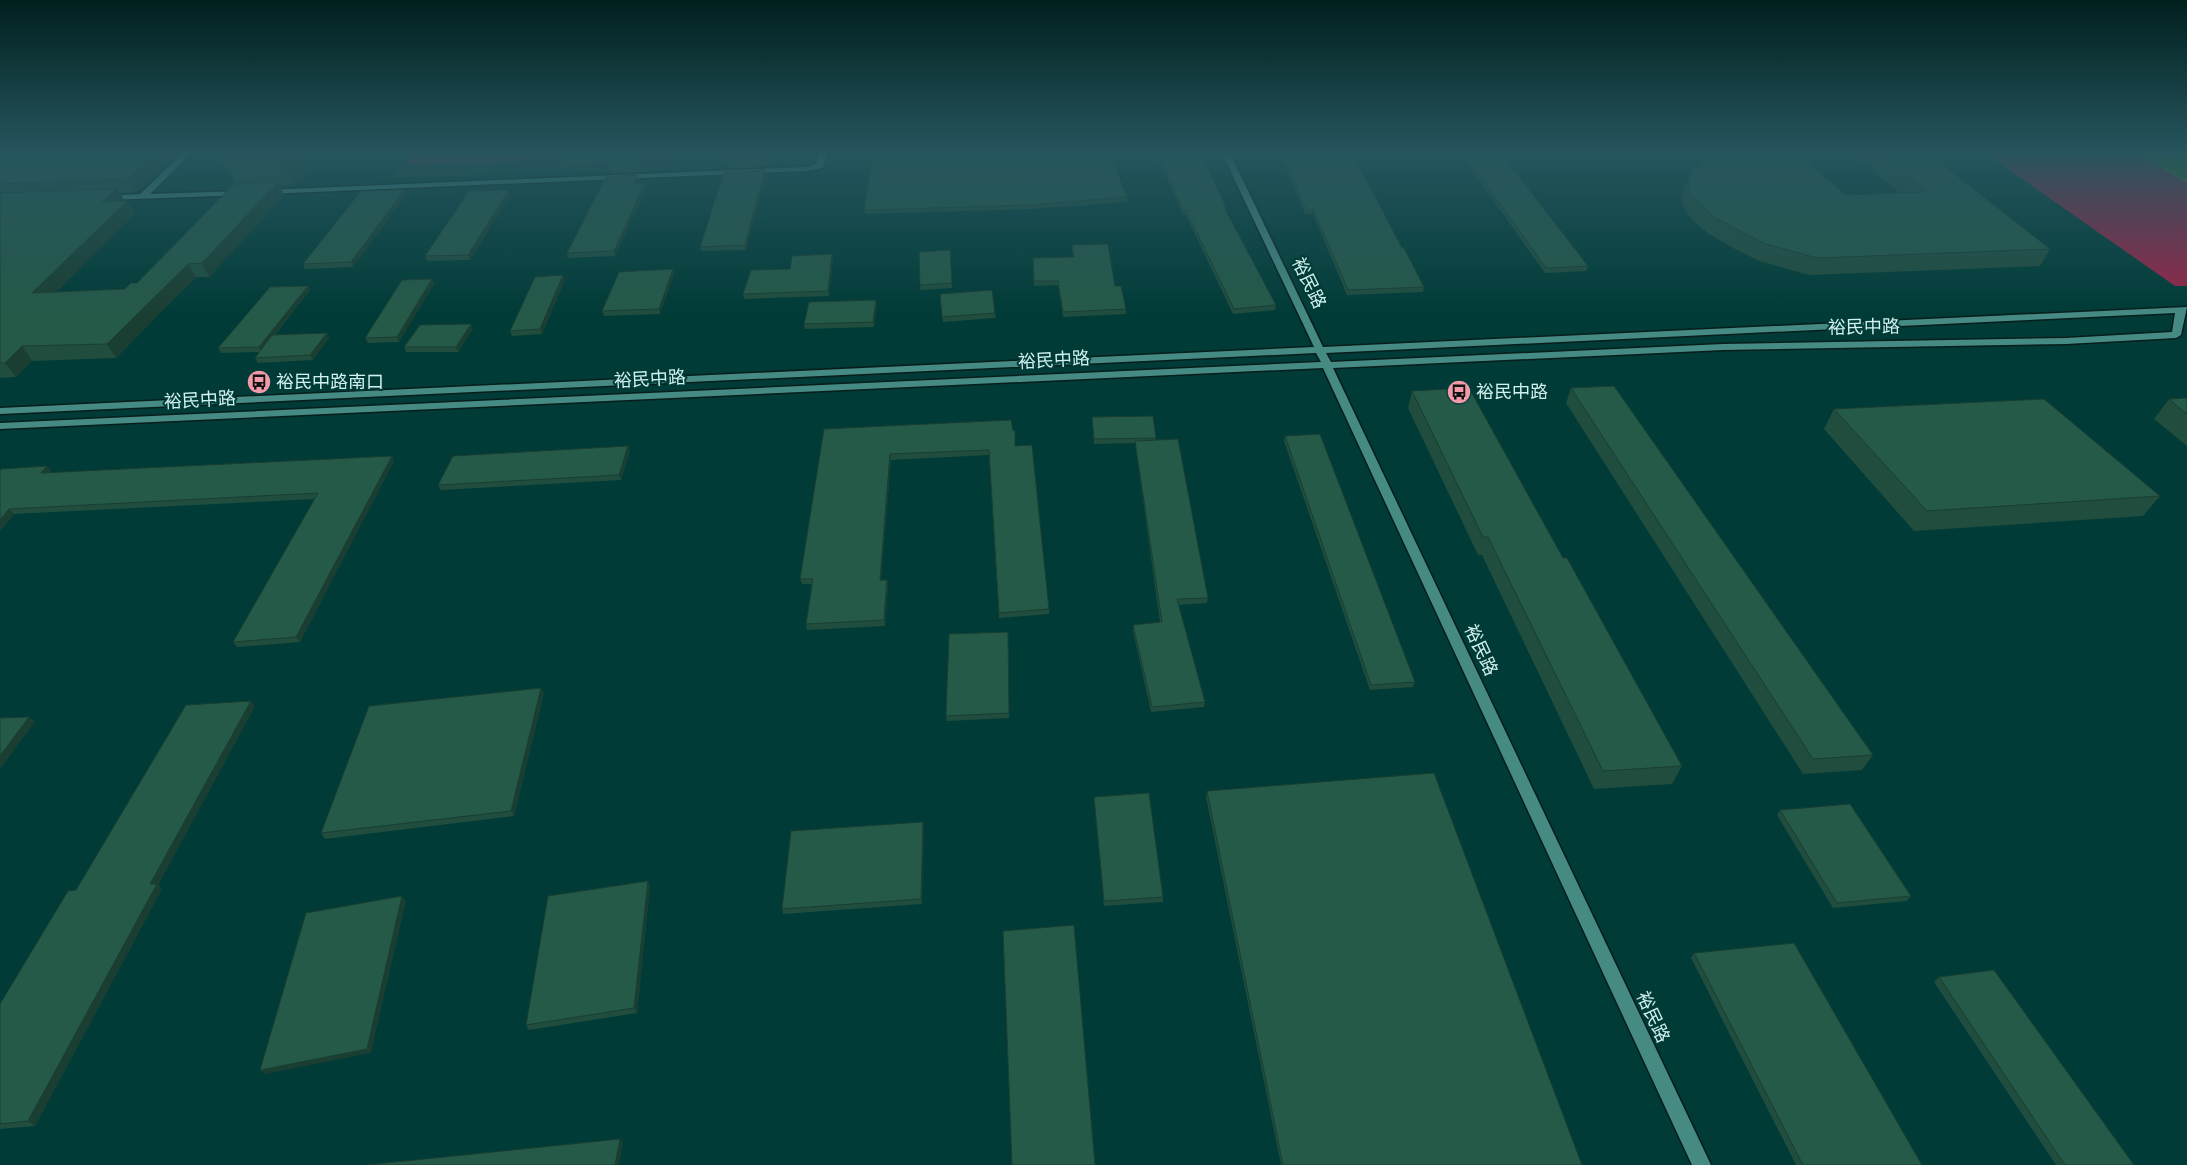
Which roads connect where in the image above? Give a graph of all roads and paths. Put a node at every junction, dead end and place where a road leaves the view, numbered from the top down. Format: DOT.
graph roads {
  1 [pos="1250,205"];
  2 [pos="2184,310"];
  3 [pos="1320,351"];
  4 [pos="1327,365"];
  5 [pos="0,411"];
  6 [pos="0,426"];
  7 [pos="1702,1165"];
  1 -- 3 [label="street, 裕民路"];
  2 -- 3 [label="street, 裕民中路"];
  2 -- 4 [label="street, 裕民中路"];
  3 -- 4 [label="street, 裕民路"];
  3 -- 5 [label="street, 裕民中路"];
  4 -- 6 [label="street, 裕民中路"];
  4 -- 7 [label="street, 裕民路"];
}
